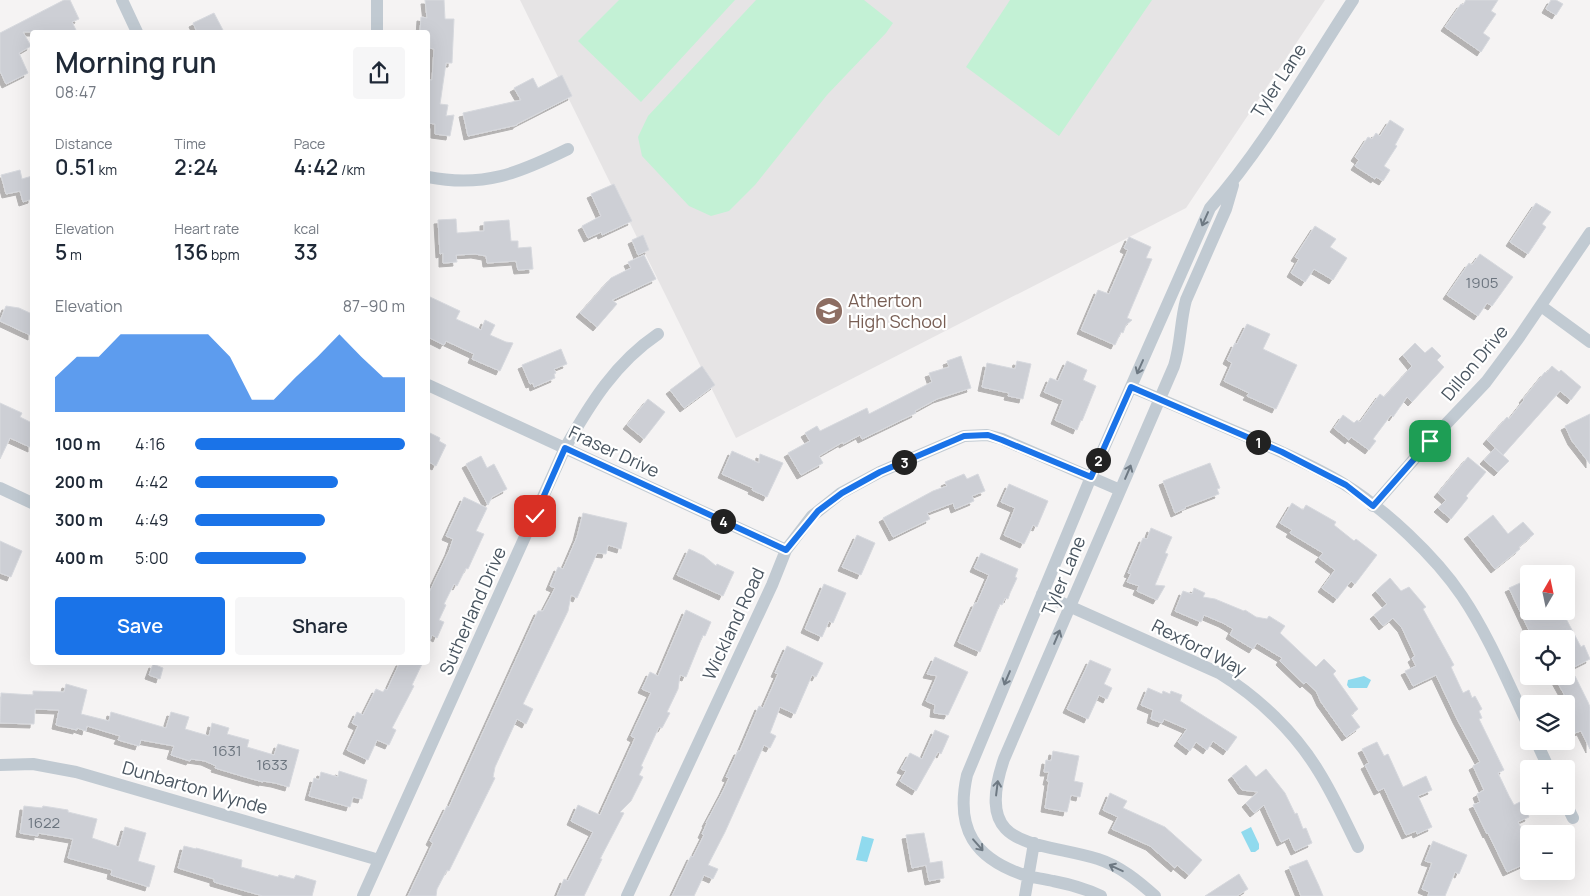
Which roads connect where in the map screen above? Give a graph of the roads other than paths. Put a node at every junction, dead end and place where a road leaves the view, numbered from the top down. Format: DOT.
graph roads {
  1 [pos="122,0"];
  2 [pos="377,0"];
  3 [pos="1353,0"];
  4 [pos="136,30"];
  5 [pos="377,30"];
  6 [pos="568,149"];
  7 [pos="430,176"];
  8 [pos="1235,180"];
  9 [pos="1590,233"];
  10 [pos="1541,306"];
  11 [pos="658,334"];
  12 [pos="1590,342"];
  13 [pos="430,386"];
  14 [pos="1131,387"];
  15 [pos="1160,399"];
  16 [pos="565,448"];
  17 [pos="1091,477"];
  18 [pos="0,488"];
  19 [pos="1120,490"];
  20 [pos="30,502"];
  21 [pos="1373,506"];
  22 [pos="786,550"];
  23 [pos="1042,594"];
  24 [pos="1070,607"];
  25 [pos="1520,708"];
  26 [pos="0,765"];
  27 [pos="1572,815"];
  28 [pos="1573,818"];
  29 [pos="1034,843"];
  30 [pos="1358,846"];
  31 [pos="379,860"];
  32 [pos="1028,876"];
  33 [pos="363,896"];
  34 [pos="627,896"];
  35 [pos="1025,896"];
  36 [pos="1100,896"];
  37 [pos="1155,896"];
  1 -- 4 [label="street"];
  2 -- 5 [label="street"];
  3 -- 8 [label="street, Tyler Lane"];
  6 -- 7 [label="street"];
  8 -- 14 [label="street, Tyler Lane, one-way"];
  8 -- 15 [label="street, Tyler Lane"];
  9 -- 10 [label="street, Dillon Drive"];
  10 -- 12 [label="street"];
  10 -- 21 [label="street, Dillon Drive"];
  11 -- 16 [label="street, Sutherland Drive"];
  13 -- 16 [label="street, Fraser Drive"];
  14 -- 15 [label="street"];
  14 -- 17 [label="street, Tyler Lane"];
  19 -- 15 [label="street, Tyler Lane, one-way"];
  15 -- 21 [label="street"];
  16 -- 22 [label="street, Fraser Drive"];
  16 -- 31 [label="street, Sutherland Drive"];
  17 -- 19 [label="street, Wickland Road"];
  17 -- 22 [label="street, Wickland Road"];
  17 -- 23 [label="street, Tyler Lane"];
  18 -- 20 [label="street"];
  19 -- 24 [label="street, Tyler Lane"];
  21 -- 25 [label="street"];
  22 -- 34 [label="street, Wickland Road"];
  23 -- 24 [label="street, Rexford Way"];
  23 -- 32 [label="street, Tyler Lane, one-way"];
  29 -- 24 [label="street, Tyler Lane, one-way"];
  24 -- 30 [label="street, Rexford Way"];
  26 -- 31 [label="street, Dunbarton Wynde"];
  27 -- 28 [label="street"];
  29 -- 32 [label="street"];
  37 -- 29 [label="street, Tyler Lane, one-way"];
  31 -- 33 [label="street, Sutherland Drive"];
  32 -- 35 [label="street"];
  32 -- 36 [label="street, Tyler Lane"];
}
